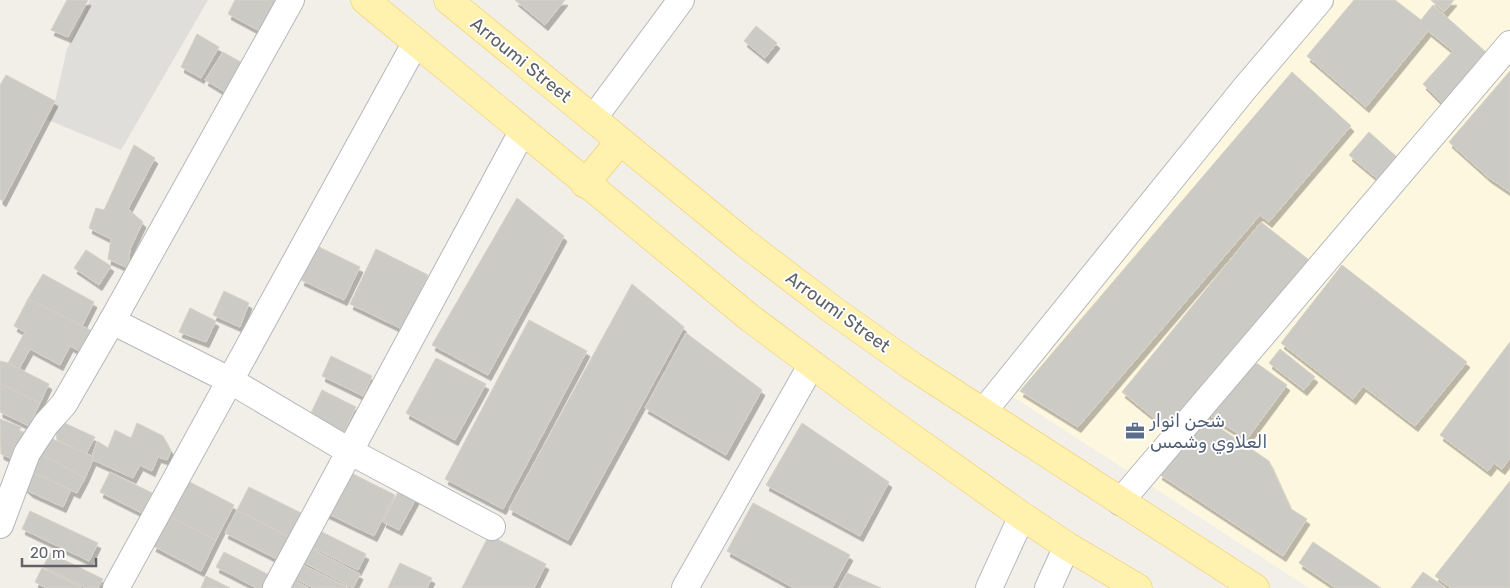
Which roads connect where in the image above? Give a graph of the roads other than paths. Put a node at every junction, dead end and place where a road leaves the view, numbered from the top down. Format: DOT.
graph roads {
  1 [pos="291,0"];
  2 [pos="366,0"];
  3 [pos="448,0"];
  4 [pos="681,0"];
  5 [pos="1320,0"];
  6 [pos="416,42"];
  7 [pos="1510,44"];
  8 [pos="593,120"];
  9 [pos="523,130"];
  10 [pos="620,141"];
  11 [pos="585,184"];
  12 [pos="112,321"];
  13 [pos="812,364"];
  14 [pos="231,381"];
  15 [pos="984,412"];
  16 [pos="349,451"];
  17 [pos="1120,502"];
  18 [pos="1022,516"];
  19 [pos="0,525"];
  20 [pos="492,528"];
  21 [pos="1067,546"];
  22 [pos="116,588"];
  23 [pos="276,588"];
  24 [pos="685,588"];
  25 [pos="989,588"];
  26 [pos="1048,588"];
  27 [pos="1138,588"];
  28 [pos="1255,588"];
  1 -- 12 [label="street"];
  2 -- 6 [label="main road"];
  3 -- 8 [label="main road, Arroumi Street"];
  4 -- 8 [label="street"];
  5 -- 15 [label="street"];
  6 -- 9 [label="main road"];
  6 -- 14 [label="street"];
  7 -- 17 [label="street"];
  8 -- 10 [label="main road, Arroumi Street"];
  9 -- 11 [label="main road"];
  9 -- 16 [label="street"];
  10 -- 11 [label="main road"];
  10 -- 15 [label="main road, Arroumi Street"];
  11 -- 13 [label="main road"];
  12 -- 14 [label="street"];
  12 -- 19 [label="street"];
  13 -- 18 [label="main road"];
  13 -- 24 [label="street"];
  14 -- 16 [label="street"];
  14 -- 22 [label="street"];
  15 -- 17 [label="main road, Arroumi Street"];
  16 -- 20 [label="street"];
  16 -- 23 [label="street"];
  17 -- 28 [label="main road, Arroumi Street"];
  18 -- 21 [label="main road"];
  18 -- 25 [label="street"];
  21 -- 26 [label="street"];
  21 -- 27 [label="main road"];
}
